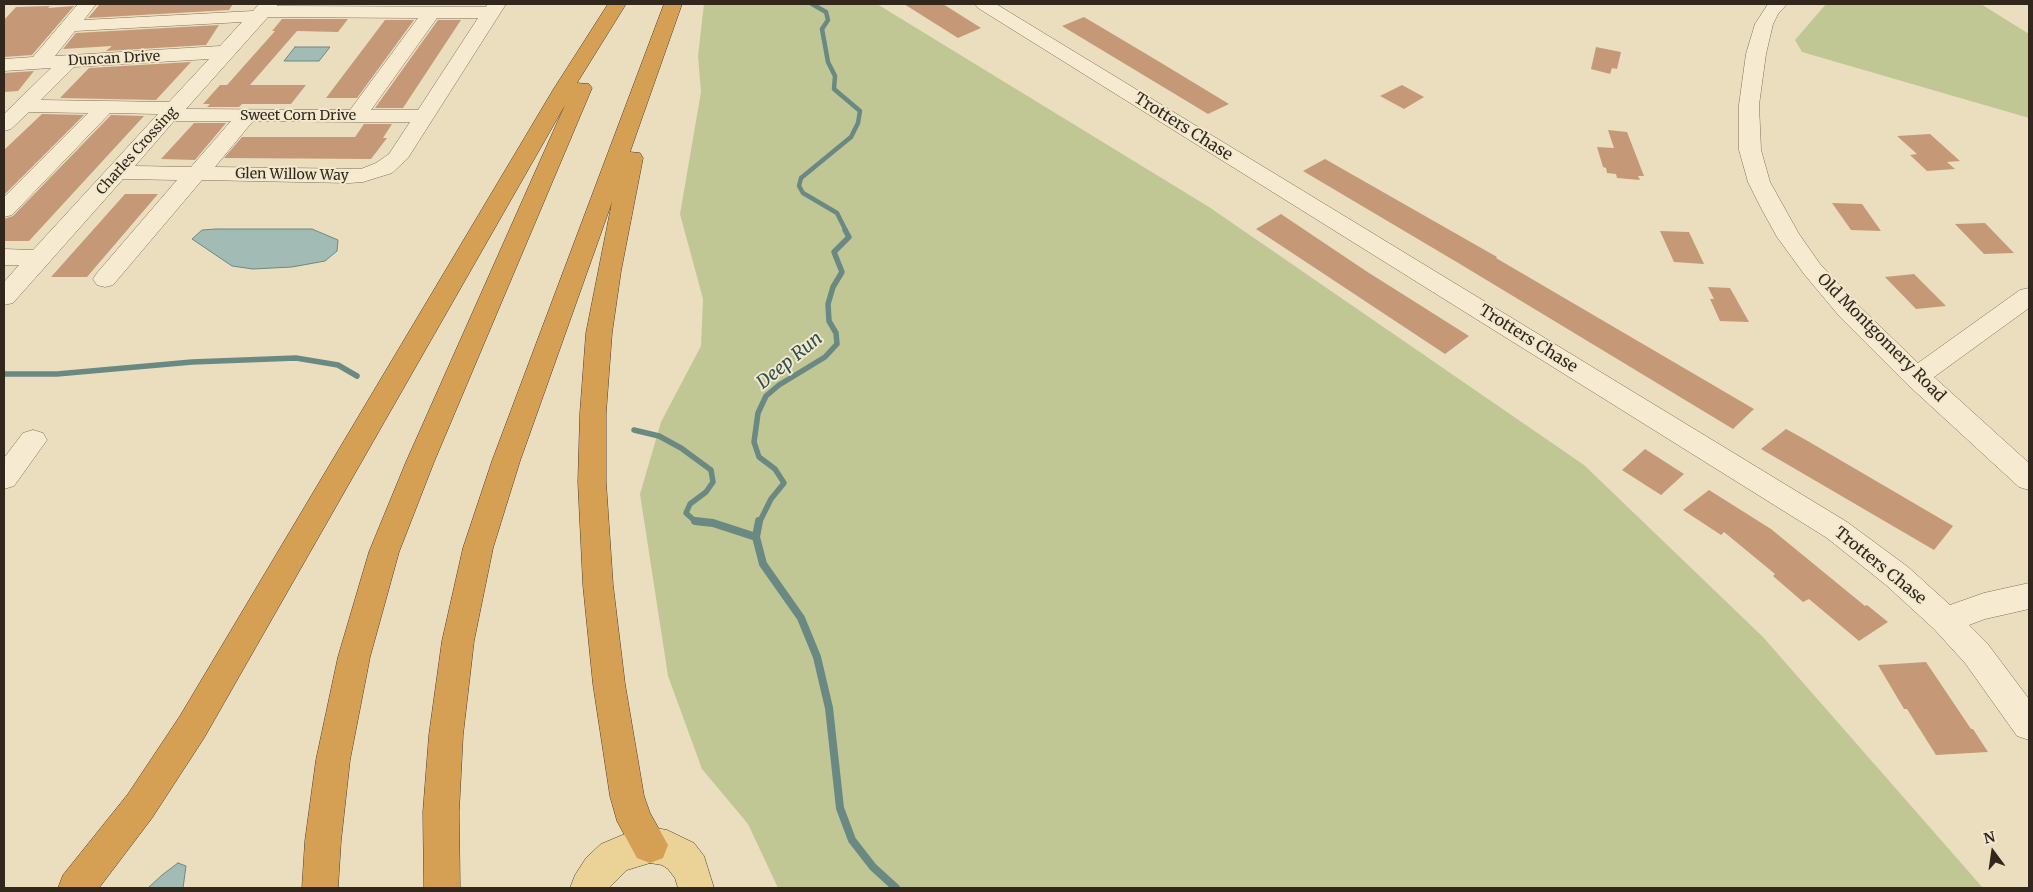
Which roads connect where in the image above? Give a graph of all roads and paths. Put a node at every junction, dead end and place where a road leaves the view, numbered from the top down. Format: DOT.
graph roads {
  1 [pos="87,4"];
  2 [pos="618,4"];
  3 [pos="673,4"];
  4 [pos="984,4"];
  5 [pos="1778,4"];
  6 [pos="495,8"];
  7 [pos="263,10"];
  8 [pos="432,12"];
  9 [pos="69,26"];
  10 [pos="660,40"];
  11 [pos="224,52"];
  12 [pos="69,61"];
  13 [pos="39,63"];
  14 [pos="4,65"];
  15 [pos="4,97"];
  16 [pos="30,101"];
  17 [pos="105,107"];
  18 [pos="173,112"];
  19 [pos="247,116"];
  20 [pos="356,116"];
  21 [pos="425,116"];
  22 [pos="4,125"];
  23 [pos="117,172"];
  24 [pos="196,173"];
  25 [pos="4,210"];
  26 [pos="4,257"];
  27 [pos="39,258"];
  28 [pos="105,279"];
  29 [pos="2029,296"];
  30 [pos="4,297"];
  31 [pos="1916,377"];
  32 [pos="33,440"];
  33 [pos="4,478"];
  34 [pos="2029,479"];
  35 [pos="2029,596"];
  36 [pos="1945,620"];
  37 [pos="2029,725"];
  38 [pos="650,845"];
  39 [pos="76,888"];
  40 [pos="320,888"];
  41 [pos="442,888"];
  42 [pos="588,888"];
  43 [pos="696,888"];
  1 -- 9 [label="street"];
  2 -- 39 [label="highway"];
  2 -- 40 [label="highway"];
  3 -- 10 [label="highway"];
  4 -- 36 [label="street, Trotters Chase"];
  5 -- 31 [label="street, Old Montgomery Road"];
  6 -- 8 [label="street"];
  6 -- 21 [label="street, Glen Willow Way"];
  7 -- 8 [label="street"];
  7 -- 9 [label="street"];
  7 -- 11 [label="street, Charles Crossing"];
  8 -- 20 [label="street"];
  9 -- 13 [label="street"];
  10 -- 38 [label="highway"];
  10 -- 41 [label="highway"];
  11 -- 12 [label="street, Duncan Drive"];
  11 -- 18 [label="street, Charles Crossing"];
  12 -- 13 [label="street, Duncan Drive"];
  12 -- 16 [label="street"];
  13 -- 14 [label="street, Duncan Drive"];
  15 -- 16 [label="street, Sweet Corn Drive"];
  16 -- 17 [label="street, Sweet Corn Drive"];
  16 -- 22 [label="street"];
  17 -- 18 [label="street, Sweet Corn Drive"];
  17 -- 25 [label="street"];
  18 -- 19 [label="street, Sweet Corn Drive"];
  18 -- 23 [label="street, Charles Crossing"];
  19 -- 20 [label="street, Sweet Corn Drive"];
  19 -- 24 [label="street"];
  20 -- 21 [label="street, Sweet Corn Drive"];
  21 -- 24 [label="street, Glen Willow Way"];
  23 -- 24 [label="street, Glen Willow Way"];
  23 -- 27 [label="street, Charles Crossing"];
  24 -- 28 [label="street"];
  26 -- 27 [label="street"];
  27 -- 30 [label="street, Charles Crossing"];
  29 -- 31 [label="street"];
  31 -- 34 [label="street, Old Montgomery Road"];
  32 -- 33 [label="street"];
  35 -- 36 [label="street"];
  36 -- 37 [label="street, Trotters Chase"];
  38 -- 42 [label="main road"];
  38 -- 43 [label="main road"];
}
